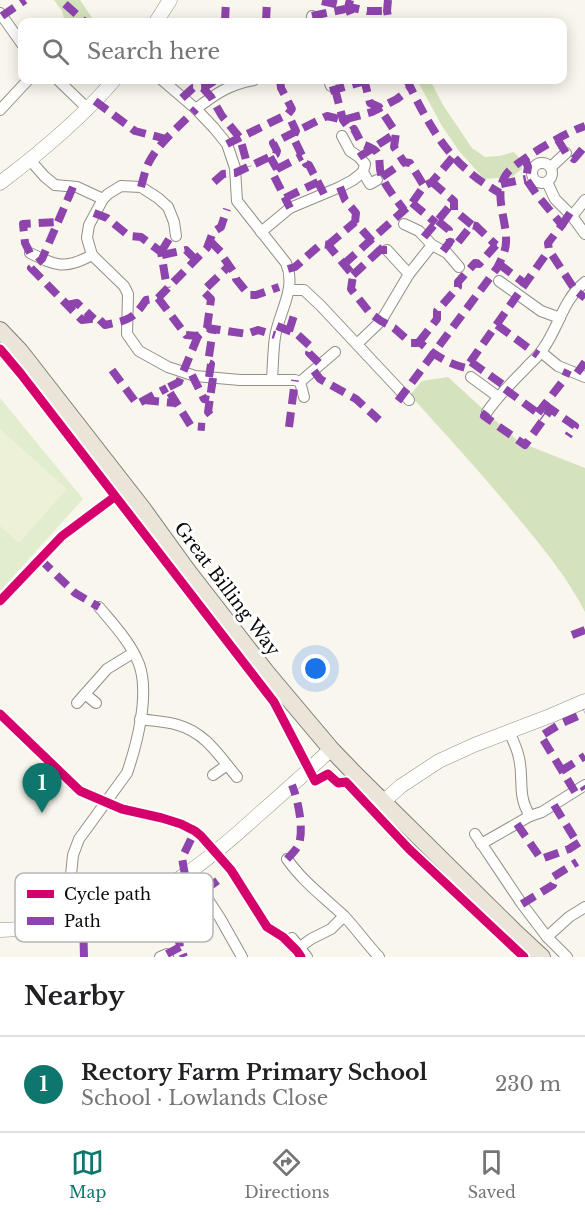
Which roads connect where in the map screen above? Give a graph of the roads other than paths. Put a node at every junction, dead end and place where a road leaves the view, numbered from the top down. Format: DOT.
graph roads {
  1 [pos="170,0"];
  2 [pos="0,13"];
  3 [pos="159,18"];
  4 [pos="18,38"];
  5 [pos="24,84"];
  6 [pos="62,84"];
  7 [pos="110,84"];
  8 [pos="167,84"];
  9 [pos="235,84"];
  10 [pos="88,108"];
  11 [pos="196,109"];
  12 [pos="0,110"];
  13 [pos="342,136"];
  14 [pos="566,153"];
  15 [pos="30,160"];
  16 [pos="551,167"];
  17 [pos="363,172"];
  18 [pos="377,180"];
  19 [pos="547,182"];
  20 [pos="0,183"];
  21 [pos="103,199"];
  22 [pos="585,200"];
  23 [pos="572,216"];
  24 [pos="404,224"];
  25 [pos="261,232"];
  26 [pos="585,234"];
  27 [pos="176,236"];
  28 [pos="432,245"];
  29 [pos="387,250"];
  30 [pos="30,253"];
  31 [pos="92,255"];
  32 [pos="459,267"];
  33 [pos="409,274"];
  34 [pos="499,281"];
  35 [pos="585,282"];
  36 [pos="289,290"];
  37 [pos="560,318"];
  38 [pos="0,330"];
  39 [pos="357,344"];
  40 [pos="335,352"];
  41 [pos="541,352"];
  42 [pos="471,377"];
  43 [pos="585,377"];
  44 [pos="273,379"];
  45 [pos="300,382"];
  46 [pos="497,396"];
  47 [pos="303,397"];
  48 [pos="409,400"];
  49 [pos="487,412"];
  50 [pos="99,608"];
  51 [pos="133,653"];
  52 [pos="85,694"];
  53 [pos="585,701"];
  54 [pos="77,703"];
  55 [pos="96,703"];
  56 [pos="140,719"];
  57 [pos="509,731"];
  58 [pos="331,749"];
  59 [pos="227,765"];
  60 [pos="213,775"];
  61 [pos="237,777"];
  62 [pos="585,785"];
  63 [pos="383,802"];
  64 [pos="530,816"];
  65 [pos="475,834"];
  66 [pos="481,844"];
  67 [pos="287,860"];
  68 [pos="190,872"];
  69 [pos="71,873"];
  70 [pos="213,907"];
  71 [pos="585,907"];
  72 [pos="344,916"];
  73 [pos="15,929"];
  74 [pos="0,930"];
  75 [pos="292,938"];
  76 [pos="547,938"];
  77 [pos="300,947"];
  78 [pos="160,957"];
  79 [pos="168,957"];
  80 [pos="242,957"];
  81 [pos="307,957"];
  82 [pos="379,957"];
  83 [pos="542,957"];
  84 [pos="567,957"];
  1 -- 3 [label="street"];
  2 -- 4 [label="street"];
  5 -- 12 [label="street"];
  6 -- 10 [label="street"];
  7 -- 10 [label="street"];
  8 -- 11 [label="street"];
  9 -- 11 [label="street"];
  10 -- 15 [label="street"];
  11 -- 25 [label="street"];
  13 -- 17 [label="street"];
  14 -- 16 [label="street"];
  15 -- 20 [label="street"];
  15 -- 21 [label="street"];
  16 -- 19 [label="street"];
  16 -- 19 [label="street"];
  17 -- 18 [label="street"];
  17 -- 25 [label="street"];
  19 -- 23 [label="street"];
  21 -- 27 [label="street"];
  21 -- 31 [label="street"];
  22 -- 23 [label="street"];
  23 -- 26 [label="street"];
  24 -- 28 [label="street"];
  25 -- 36 [label="street"];
  28 -- 32 [label="street"];
  28 -- 33 [label="street"];
  29 -- 33 [label="street"];
  30 -- 31 [label="street"];
  31 -- 44 [label="street"];
  33 -- 39 [label="street"];
  34 -- 37 [label="street"];
  35 -- 37 [label="street"];
  36 -- 39 [label="street"];
  36 -- 44 [label="street"];
  37 -- 41 [label="street"];
  38 -- 58 [label="main road, Great Billing Way"];
  39 -- 48 [label="street"];
  40 -- 45 [label="street"];
  41 -- 43 [label="street"];
  41 -- 46 [label="street"];
  42 -- 46 [label="street"];
  44 -- 45 [label="street"];
  45 -- 47 [label="street"];
  46 -- 49 [label="street"];
  50 -- 51 [label="street"];
  51 -- 52 [label="street"];
  51 -- 56 [label="street"];
  52 -- 54 [label="street"];
  52 -- 55 [label="street"];
  53 -- 57 [label="street"];
  56 -- 59 [label="street"];
  56 -- 69 [label="street"];
  57 -- 63 [label="street"];
  57 -- 64 [label="street"];
  58 -- 63 [label="main road, Great Billing Way"];
  58 -- 68 [label="street"];
  59 -- 60 [label="street"];
  59 -- 61 [label="street"];
  62 -- 64 [label="street"];
  63 -- 83 [label="main road, Great Billing Way"];
  64 -- 66 [label="street"];
  65 -- 66 [label="street"];
  66 -- 76 [label="street"];
  67 -- 72 [label="street"];
  70 -- 80 [label="street"];
  71 -- 76 [label="street"];
  72 -- 77 [label="street"];
  72 -- 82 [label="street"];
  73 -- 74 [label="street"];
  75 -- 77 [label="street"];
  76 -- 84 [label="street"];
  77 -- 81 [label="street"];
  78 -- 79 [label="street"];
}
